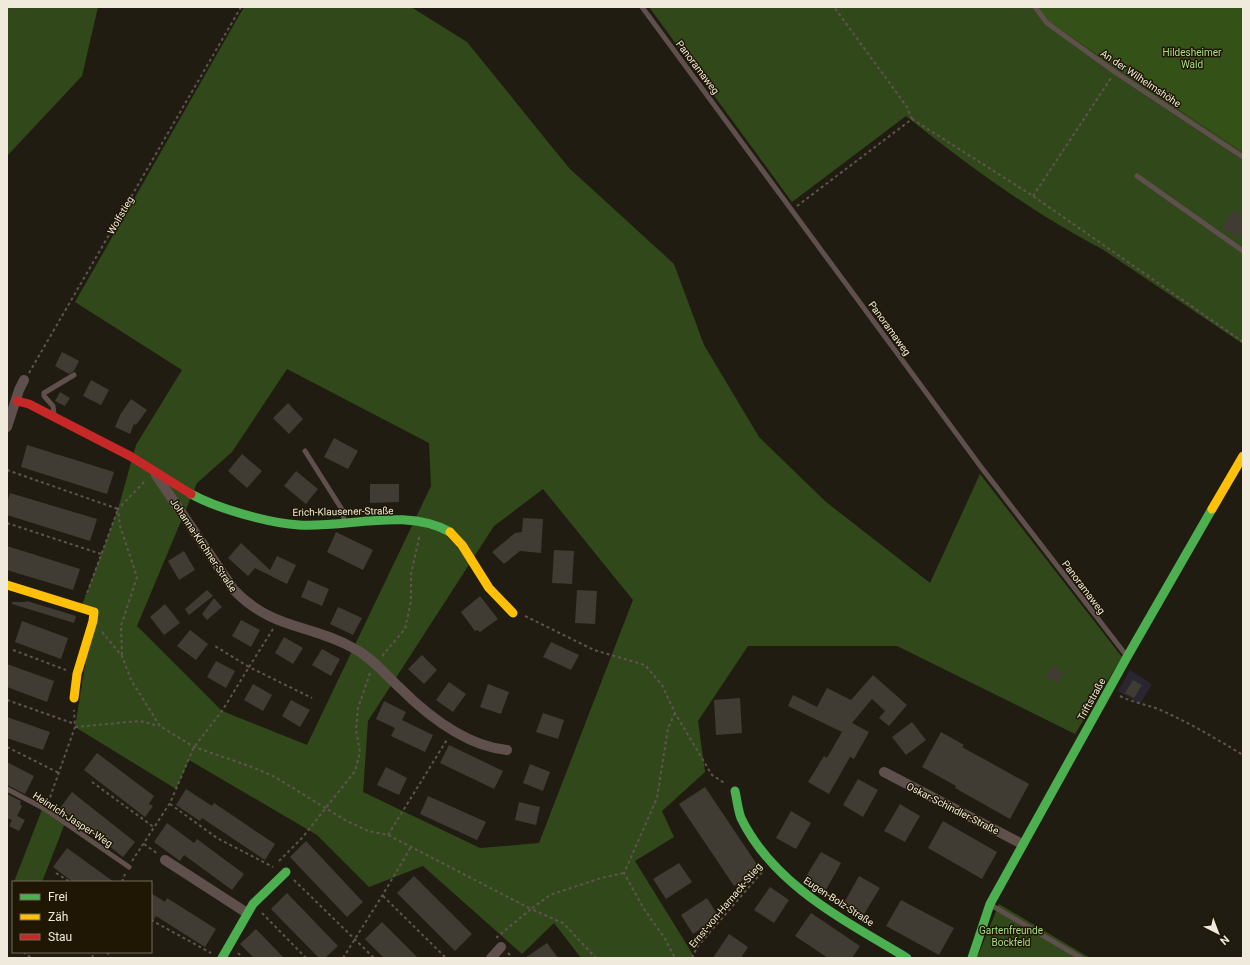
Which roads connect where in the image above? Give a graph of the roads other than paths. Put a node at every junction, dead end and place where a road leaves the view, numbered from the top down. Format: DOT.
graph roads {
  1 [pos="642,7"];
  2 [pos="1035,7"];
  3 [pos="1243,157"];
  4 [pos="1137,176"];
  5 [pos="1243,251"];
  6 [pos="74,376"];
  7 [pos="24,380"];
  8 [pos="17,401"];
  9 [pos="54,416"];
  10 [pos="7,427"];
  11 [pos="305,451"];
  12 [pos="1243,456"];
  13 [pos="154,472"];
  14 [pos="344,522"];
  15 [pos="7,584"];
  16 [pos="513,613"];
  17 [pos="1127,657"];
  18 [pos="74,698"];
  19 [pos="507,750"];
  20 [pos="884,772"];
  21 [pos="7,789"];
  22 [pos="735,791"];
  23 [pos="1022,844"];
  24 [pos="165,860"];
  25 [pos="129,867"];
  26 [pos="286,872"];
  27 [pos="990,904"];
  28 [pos="247,913"];
  29 [pos="502,947"];
  30 [pos="217,956"];
  31 [pos="491,958"];
  32 [pos="907,958"];
  33 [pos="972,958"];
  34 [pos="1081,958"];
  1 -- 17 [label="lane, Panoramaweg"];
  2 -- 3 [label="lane, An der Wilhelmshöhe"];
  4 -- 5 [label="lane"];
  6 -- 9 [label="lane"];
  7 -- 8 [label="street"];
  8 -- 9 [label="street, Erich-Klausener-Straße"];
  8 -- 10 [label="street"];
  9 -- 13 [label="street, Erich-Klausener-Straße"];
  11 -- 14 [label="lane"];
  12 -- 17 [label="street, Triftstraße"];
  13 -- 14 [label="street, Erich-Klausener-Straße"];
  13 -- 19 [label="street, Johanna-Kirchner-Straße"];
  14 -- 16 [label="street, Erich-Klausener-Straße"];
  15 -- 18 [label="street"];
  17 -- 23 [label="street, Triftstraße"];
  20 -- 23 [label="street, Oskar-Schindler-Straße"];
  21 -- 25 [label="lane, Heinrich-Jasper-Weg"];
  22 -- 32 [label="street, Eugen-Bolz-Straße"];
  23 -- 27 [label="street, Triftstraße"];
  24 -- 28 [label="street"];
  26 -- 28 [label="street"];
  27 -- 33 [label="street, Triftstraße"];
  27 -- 34 [label="lane"];
  28 -- 30 [label="street"];
  29 -- 31 [label="street"];
}
